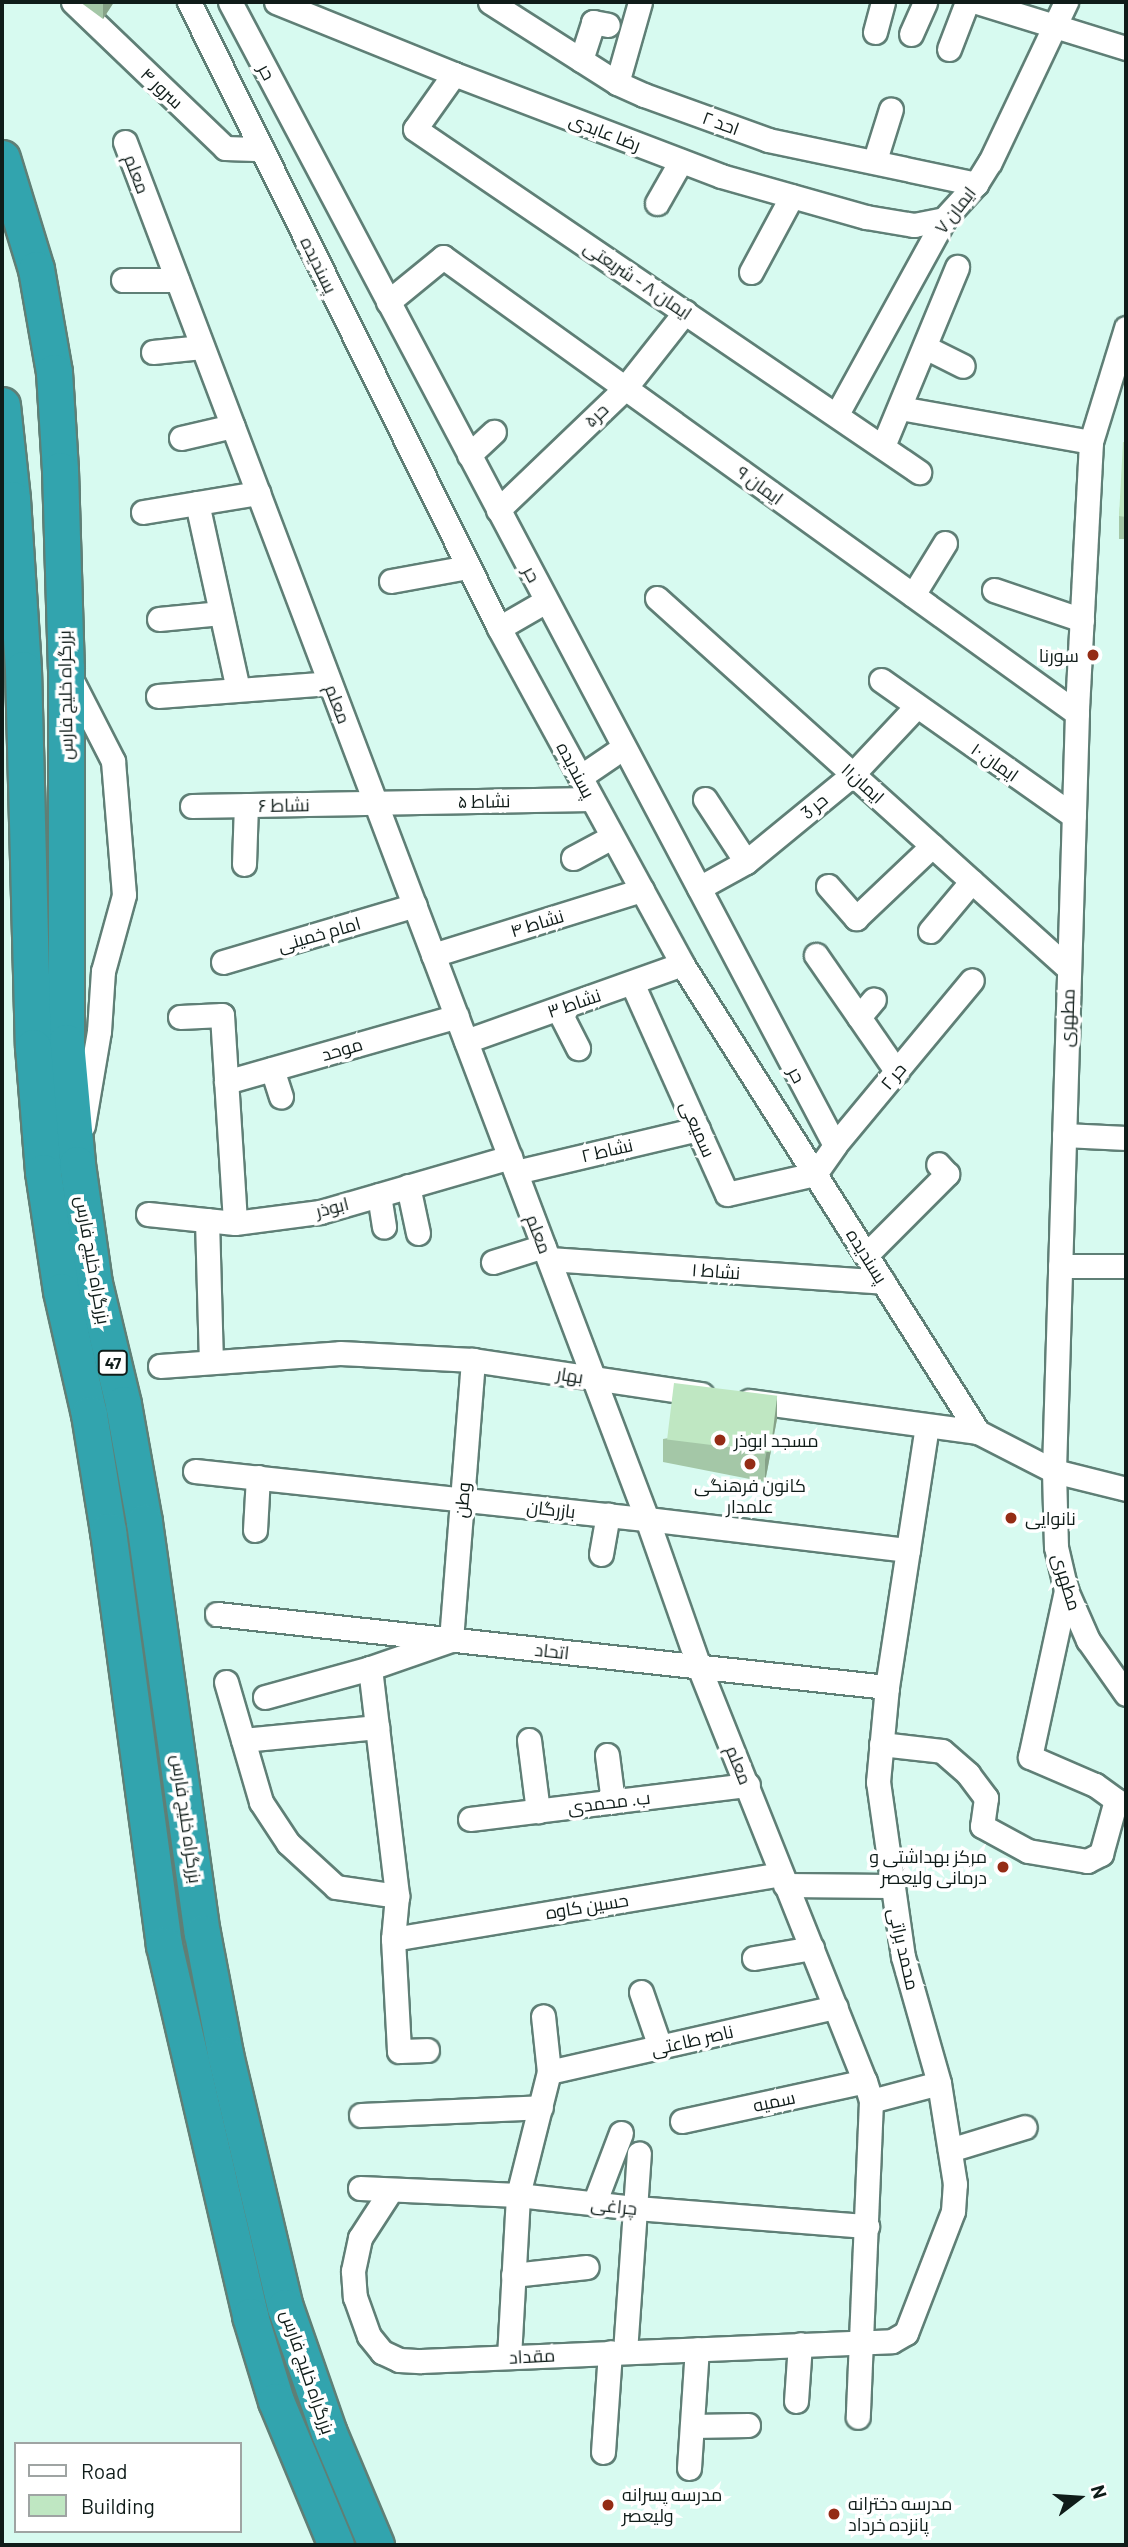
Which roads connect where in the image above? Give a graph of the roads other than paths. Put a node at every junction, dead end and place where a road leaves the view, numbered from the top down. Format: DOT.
graph roads {
  1 [pos="73,2"];
  2 [pos="189,2"];
  3 [pos="229,2"];
  4 [pos="276,2"];
  5 [pos="490,2"];
  6 [pos="640,2"];
  7 [pos="883,2"];
  8 [pos="925,2"];
  9 [pos="967,2"];
  10 [pos="977,2"];
  11 [pos="1066,2"];
  12 [pos="516,9"];
  13 [pos="1054,24"];
  14 [pos="608,25"];
  15 [pos="876,32"];
  16 [pos="911,34"];
  17 [pos="1126,48"];
  18 [pos="948,49"];
  19 [pos="581,60"];
  20 [pos="454,74"];
  21 [pos="617,83"];
  22 [pos="891,109"];
  23 [pos="125,142"];
  24 [pos="262,149"];
  25 [pos="2,158"];
  26 [pos="875,160"];
  27 [pos="681,161"];
  28 [pos="976,184"];
  29 [pos="792,196"];
  30 [pos="657,203"];
  31 [pos="944,219"];
  32 [pos="957,267"];
  33 [pos="751,272"];
  34 [pos="123,280"];
  35 [pos="177,280"];
  36 [pos="388,302"];
  37 [pos="685,312"];
  38 [pos="1126,328"];
  39 [pos="202,347"];
  40 [pos="925,347"];
  41 [pos="153,352"];
  42 [pos="963,366"];
  43 [pos="625,388"];
  44 [pos="2,405"];
  45 [pos="900,408"];
  46 [pos="837,414"];
  47 [pos="233,426"];
  48 [pos="494,432"];
  49 [pos="181,438"];
  50 [pos="1091,442"];
  51 [pos="883,446"];
  52 [pos="469,455"];
  53 [pos="919,472"];
  54 [pos="258,494"];
  55 [pos="197,503"];
  56 [pos="498,510"];
  57 [pos="142,512"];
  58 [pos="945,543"];
  59 [pos="468,567"];
  60 [pos="391,582"];
  61 [pos="995,590"];
  62 [pos="913,594"];
  63 [pos="657,598"];
  64 [pos="547,601"];
  65 [pos="221,613"];
  66 [pos="159,619"];
  67 [pos="1082,620"];
  68 [pos="499,628"];
  69 [pos="66,668"];
  70 [pos="881,680"];
  71 [pos="330,683"];
  72 [pos="238,689"];
  73 [pos="158,695"];
  74 [pos="916,707"];
  75 [pos="1077,713"];
  76 [pos="624,747"];
  77 [pos="853,774"];
  78 [pos="580,777"];
  79 [pos="591,799"];
  80 [pos="705,799"];
  81 [pos="377,804"];
  82 [pos="246,805"];
  83 [pos="192,806"];
  84 [pos="1074,816"];
  85 [pos="612,837"];
  86 [pos="932,846"];
  87 [pos="573,858"];
  88 [pos="746,862"];
  89 [pos="244,864"];
  90 [pos="972,881"];
  91 [pos="828,886"];
  92 [pos="699,888"];
  93 [pos="642,890"];
  94 [pos="415,905"];
  95 [pos="930,931"];
  96 [pos="433,955"];
  97 [pos="816,955"];
  98 [pos="223,962"];
  99 [pos="682,964"];
  100 [pos="1068,968"];
  101 [pos="972,980"];
  102 [pos="632,983"];
  103 [pos="874,999"];
  104 [pos="558,1009"];
  105 [pos="457,1016"];
  106 [pos="180,1017"];
  107 [pos="859,1017"];
  108 [pos="466,1041"];
  109 [pos="578,1048"];
  110 [pos="272,1069"];
  111 [pos="897,1072"];
  112 [pos="226,1082"];
  113 [pos="281,1097"];
  114 [pos="698,1129"];
  115 [pos="1064,1135"];
  116 [pos="1126,1138"];
  117 [pos="835,1145"];
  118 [pos="77,1164"];
  119 [pos="938,1164"];
  120 [pos="513,1165"];
  121 [pos="815,1174"];
  122 [pos="408,1186"];
  123 [pos="379,1195"];
  124 [pos="148,1214"];
  125 [pos="207,1220"];
  126 [pos="235,1223"];
  127 [pos="384,1227"];
  128 [pos="418,1233"];
  129 [pos="546,1252"];
  130 [pos="866,1255"];
  131 [pos="493,1262"];
  132 [pos="1060,1266"];
  133 [pos="1126,1266"];
  134 [pos="883,1282"];
  135 [pos="473,1360"];
  136 [pos="211,1362"];
  137 [pos="160,1366"];
  138 [pos="594,1379"];
  139 [pos="928,1426"];
  140 [pos="978,1432"];
  141 [pos="195,1471"];
  142 [pos="1054,1471"];
  143 [pos="258,1477"];
  144 [pos="1126,1489"];
  145 [pos="463,1499"];
  146 [pos="608,1515"];
  147 [pos="647,1519"];
  148 [pos="255,1530"];
  149 [pos="908,1550"];
  150 [pos="601,1554"];
  151 [pos="1066,1590"];
  152 [pos="217,1614"];
  153 [pos="451,1640"];
  154 [pos="699,1667"];
  155 [pos="370,1668"];
  156 [pos="226,1682"];
  157 [pos="887,1687"];
  158 [pos="1126,1694"];
  159 [pos="265,1697"];
  160 [pos="377,1727"];
  161 [pos="243,1740"];
  162 [pos="529,1740"];
  163 [pos="881,1744"];
  164 [pos="607,1755"];
  165 [pos="748,1785"];
  166 [pos="612,1802"];
  167 [pos="538,1811"];
  168 [pos="470,1819"];
  169 [pos="783,1880"];
  170 [pos="890,1886"];
  171 [pos="397,1895"];
  172 [pos="393,1938"];
  173 [pos="811,1948"];
  174 [pos="754,1958"];
  175 [pos="641,1992"];
  176 [pos="836,2007"];
  177 [pos="543,2016"];
  178 [pos="660,2047"];
  179 [pos="427,2050"];
  180 [pos="549,2073"];
  181 [pos="939,2083"];
  182 [pos="868,2091"];
  183 [pos="541,2107"];
  184 [pos="361,2115"];
  185 [pos="682,2121"];
  186 [pos="1025,2127"];
  187 [pos="621,2133"];
  188 [pos="950,2150"];
  189 [pos="639,2152"];
  190 [pos="360,2188"];
  191 [pos="391,2190"];
  192 [pos="518,2195"];
  193 [pos="594,2204"];
  194 [pos="636,2208"];
  195 [pos="867,2225"];
  196 [pos="587,2267"];
  197 [pos="513,2275"];
  198 [pos="862,2341"];
  199 [pos="800,2344"];
  200 [pos="697,2348"];
  201 [pos="618,2352"];
  202 [pos="509,2357"];
  203 [pos="796,2401"];
  204 [pos="858,2417"];
  205 [pos="748,2425"];
  206 [pos="692,2426"];
  207 [pos="603,2452"];
  208 [pos="688,2468"];
  209 [pos="336,2545"];
  210 [pos="376,2545"];
  1 -- 24 [label="street, سرور ۴"];
  2 -- 24 [label="street, پسندیده"];
  3 -- 36 [label="street, حر"];
  4 -- 20 [label="street, رضا عابدی"];
  5 -- 12 [label="street, احد ۲"];
  6 -- 21 [label="street"];
  7 -- 15 [label="street"];
  8 -- 16 [label="street"];
  9 -- 18 [label="street"];
  10 -- 13 [label="street"];
  11 -- 13 [label="street, ایمان ۷"];
  12 -- 19 [label="street, احد ۲"];
  13 -- 17 [label="street"];
  13 -- 28 [label="street, ایمان ۷"];
  14 -- 19 [label="street"];
  19 -- 21 [label="street, احد ۲"];
  20 -- 27 [label="street, رضا عابدی"];
  20 -- 37 [label="street, ایمان ۸ - شریعتی"];
  21 -- 26 [label="street, احد ۲"];
  22 -- 26 [label="street"];
  23 -- 35 [label="street, معلم"];
  24 -- 59 [label="street, پسندیده"];
  25 -- 69 [label="highway, بزرگراه خلیج فارس / 47"];
  26 -- 28 [label="street, احد ۲"];
  27 -- 29 [label="street, رضا عابدی"];
  27 -- 30 [label="street"];
  28 -- 31 [label="street, ایمان ۷"];
  29 -- 31 [label="street, رضا عابدی"];
  29 -- 33 [label="street"];
  31 -- 46 [label="street, ایمان ۷"];
  32 -- 40 [label="street"];
  34 -- 35 [label="street"];
  35 -- 39 [label="street, معلم"];
  36 -- 43 [label="street, ایمان ۹"];
  36 -- 52 [label="street, حر"];
  37 -- 43 [label="street, حر۵"];
  37 -- 46 [label="street, ایمان ۸ - شریعتی"];
  38 -- 50 [label="street, مطهری"];
  39 -- 41 [label="street"];
  39 -- 47 [label="street, معلم"];
  40 -- 42 [label="street"];
  40 -- 45 [label="street"];
  43 -- 56 [label="street, حر۵"];
  43 -- 62 [label="street, ایمان ۹"];
  44 -- 209 [label="highway, بزرگراه خلیج فارس / 47"];
  45 -- 50 [label="street"];
  45 -- 51 [label="street"];
  46 -- 51 [label="street, ایمان ۸ - شریعتی"];
  47 -- 49 [label="street"];
  47 -- 54 [label="street, معلم"];
  48 -- 52 [label="street"];
  50 -- 67 [label="street, مطهری"];
  51 -- 53 [label="street, ایمان ۸ - شریعتی"];
  52 -- 56 [label="street, حر"];
  54 -- 55 [label="street"];
  54 -- 71 [label="street, معلم"];
  55 -- 57 [label="street"];
  55 -- 65 [label="street"];
  56 -- 64 [label="street, حر"];
  58 -- 62 [label="street"];
  59 -- 60 [label="street"];
  59 -- 68 [label="street, پسندیده"];
  61 -- 67 [label="street"];
  62 -- 75 [label="street, ایمان ۹"];
  63 -- 77 [label="street, ایمان۱۱"];
  64 -- 68 [label="street"];
  64 -- 76 [label="street, حر"];
  65 -- 66 [label="street"];
  65 -- 72 [label="street"];
  67 -- 75 [label="street, مطهری"];
  68 -- 78 [label="street, پسندیده"];
  69 -- 118 [label="highway, بزرگراه خلیج فارس / 47"];
  69 -- 118 [label="street"];
  70 -- 74 [label="street, ایمان ۱۰"];
  71 -- 72 [label="street"];
  71 -- 81 [label="street, معلم"];
  72 -- 73 [label="street"];
  74 -- 77 [label="street, حر 3"];
  74 -- 84 [label="street, ایمان ۱۰"];
  75 -- 84 [label="street, مطهری"];
  76 -- 78 [label="street"];
  76 -- 92 [label="street, حر"];
  77 -- 86 [label="street, ایمان۱۱"];
  77 -- 88 [label="street, حر 3"];
  78 -- 79 [label="street, پسندیده"];
  79 -- 81 [label="street, نشاط ۵"];
  79 -- 85 [label="street, پسندیده"];
  80 -- 88 [label="street"];
  81 -- 82 [label="street, نشاط ۶"];
  81 -- 94 [label="street, معلم"];
  82 -- 83 [label="street, نشاط ۶"];
  82 -- 89 [label="street"];
  84 -- 100 [label="street, مطهری"];
  85 -- 87 [label="street"];
  85 -- 93 [label="street, پسندیده"];
  86 -- 90 [label="street, ایمان۱۱"];
  86 -- 91 [label="street"];
  88 -- 92 [label="street, حر 3"];
  90 -- 95 [label="street"];
  90 -- 100 [label="street, ایمان۱۱"];
  92 -- 117 [label="street, حر"];
  93 -- 96 [label="street, نشاط ۴"];
  93 -- 99 [label="street, پسندیده"];
  94 -- 96 [label="street, معلم"];
  94 -- 98 [label="street, امام خمینی"];
  96 -- 105 [label="street, معلم"];
  97 -- 107 [label="street"];
  99 -- 102 [label="street, نشاط ۳"];
  99 -- 121 [label="street, پسندیده"];
  100 -- 115 [label="street, مطهری"];
  101 -- 111 [label="street, حر ۲"];
  102 -- 104 [label="street, نشاط ۳"];
  102 -- 114 [label="street, سمیعی"];
  103 -- 107 [label="street"];
  104 -- 108 [label="street, نشاط ۳"];
  104 -- 109 [label="street"];
  105 -- 108 [label="street, معلم"];
  105 -- 110 [label="street, موحد"];
  106 -- 112 [label="street"];
  107 -- 111 [label="street"];
  108 -- 120 [label="street, معلم"];
  110 -- 112 [label="street, موحد"];
  110 -- 113 [label="street"];
  111 -- 117 [label="street, حر ۲"];
  112 -- 126 [label="street"];
  114 -- 120 [label="street, نشاط ۲"];
  114 -- 121 [label="street, سمیعی"];
  115 -- 116 [label="street"];
  115 -- 132 [label="street, مطهری"];
  117 -- 121 [label="street, حر ۲"];
  118 -- 210 [label="highway, بزرگراه خلیج فارس / 47"];
  119 -- 130 [label="street"];
  120 -- 122 [label="street, ابوذر"];
  120 -- 129 [label="street, معلم"];
  121 -- 130 [label="street, پسندیده"];
  122 -- 123 [label="street, ابوذر"];
  122 -- 128 [label="street"];
  123 -- 126 [label="street, ابوذر"];
  123 -- 127 [label="street"];
  124 -- 125 [label="street, ابوذر"];
  125 -- 126 [label="street, ابوذر"];
  125 -- 136 [label="street"];
  129 -- 131 [label="street"];
  129 -- 134 [label="street, نشاط ۱"];
  129 -- 138 [label="street, معلم"];
  130 -- 134 [label="street, پسندیده"];
  132 -- 133 [label="street"];
  132 -- 142 [label="street, مطهری"];
  134 -- 140 [label="street, پسندیده"];
  135 -- 136 [label="street, بهار"];
  135 -- 138 [label="street, بهار"];
  135 -- 145 [label="street, وطن"];
  136 -- 137 [label="street, بهار"];
  138 -- 139 [label="street, بهار"];
  138 -- 147 [label="street, معلم"];
  139 -- 140 [label="street, بهار"];
  139 -- 149 [label="street, محمد براتی"];
  140 -- 142 [label="street"];
  141 -- 143 [label="street, بازرگان"];
  142 -- 144 [label="street"];
  142 -- 151 [label="street, مطهری"];
  143 -- 145 [label="street, بازرگان"];
  143 -- 148 [label="street"];
  145 -- 146 [label="street, بازرگان"];
  145 -- 153 [label="street, وطن"];
  146 -- 147 [label="street, بازرگان"];
  146 -- 150 [label="street"];
  147 -- 149 [label="street, بازرگان"];
  147 -- 154 [label="street, معلم"];
  149 -- 157 [label="street, محمد براتی"];
  151 -- 158 [label="street, مطهری"];
  151 -- 163 [label="street"];
  152 -- 153 [label="street, اتحاد"];
  153 -- 154 [label="street, اتحاد"];
  153 -- 155 [label="street"];
  154 -- 157 [label="street, اتحاد"];
  154 -- 165 [label="street, معلم"];
  155 -- 159 [label="street"];
  155 -- 160 [label="street"];
  156 -- 161 [label="street"];
  157 -- 163 [label="street, محمد براتی"];
  160 -- 161 [label="street"];
  160 -- 171 [label="street"];
  161 -- 171 [label="street"];
  162 -- 167 [label="street"];
  163 -- 170 [label="street, محمد براتی"];
  164 -- 166 [label="street"];
  165 -- 166 [label="street, ب. محمدی"];
  165 -- 169 [label="street, معلم"];
  166 -- 167 [label="street, ب. محمدی"];
  167 -- 168 [label="street, ب. محمدی"];
  169 -- 170 [label="street, حسین کاوه"];
  169 -- 172 [label="street, حسین کاوه"];
  169 -- 173 [label="street, معلم"];
  170 -- 181 [label="street, محمد براتی"];
  171 -- 172 [label="street"];
  172 -- 179 [label="street"];
  173 -- 174 [label="street"];
  173 -- 176 [label="street, معلم"];
  175 -- 178 [label="street"];
  176 -- 178 [label="street, ناصر طاعتی"];
  176 -- 182 [label="street, معلم"];
  177 -- 180 [label="street"];
  178 -- 180 [label="street, ناصر طاعتی"];
  180 -- 183 [label="street"];
  181 -- 182 [label="street, سمیه"];
  181 -- 188 [label="street, محمد براتی"];
  182 -- 185 [label="street, سمیه"];
  182 -- 195 [label="street, معلم"];
  183 -- 184 [label="street"];
  183 -- 192 [label="street"];
  186 -- 188 [label="street"];
  187 -- 193 [label="street"];
  188 -- 198 [label="street, محمد براتی"];
  189 -- 194 [label="street"];
  190 -- 191 [label="street, چراغی"];
  191 -- 192 [label="street, چراغی"];
  191 -- 202 [label="street, مقداد"];
  192 -- 193 [label="street, چراغی"];
  192 -- 197 [label="street"];
  193 -- 194 [label="street, چراغی"];
  194 -- 195 [label="street, چراغی"];
  194 -- 201 [label="street"];
  195 -- 198 [label="street, معلم"];
  196 -- 197 [label="street"];
  197 -- 202 [label="street"];
  198 -- 199 [label="street, مقداد"];
  198 -- 204 [label="street, معلم"];
  199 -- 200 [label="street, مقداد"];
  199 -- 203 [label="street"];
  200 -- 201 [label="street, مقداد"];
  200 -- 206 [label="street"];
  201 -- 202 [label="street, مقداد"];
  201 -- 207 [label="street"];
  205 -- 206 [label="street"];
  206 -- 208 [label="street"];
}
